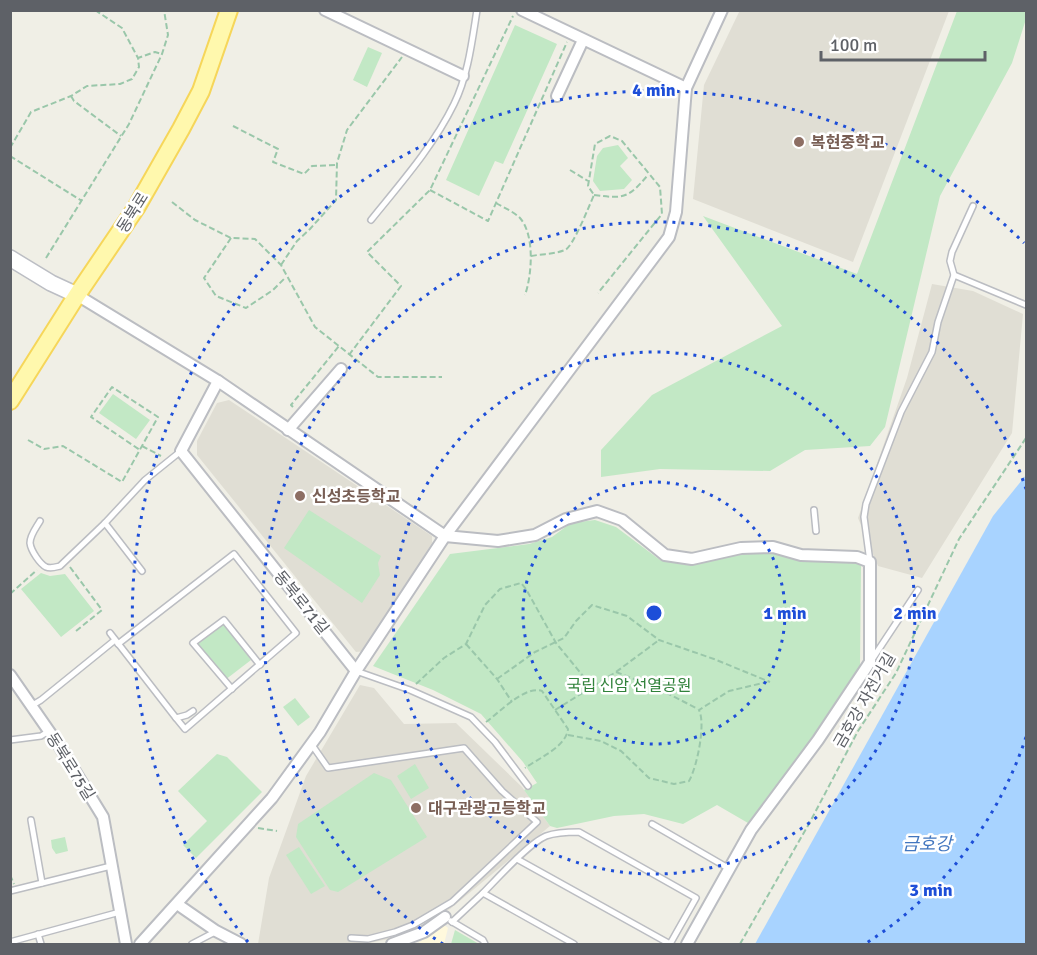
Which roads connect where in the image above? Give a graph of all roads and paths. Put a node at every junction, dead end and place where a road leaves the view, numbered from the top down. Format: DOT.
graph roads {
  1 [pos="95,10"];
  2 [pos="164,10"];
  3 [pos="229,10"];
  4 [pos="325,10"];
  5 [pos="477,10"];
  6 [pos="515,10"];
  7 [pos="522,10"];
  8 [pos="722,10"];
  9 [pos="570,33"];
  10 [pos="583,40"];
  11 [pos="407,50"];
  12 [pos="162,54"];
  13 [pos="138,58"];
  14 [pos="463,76"];
  15 [pos="686,88"];
  16 [pos="71,96"];
  17 [pos="557,96"];
  18 [pos="233,126"];
  19 [pos="122,136"];
  20 [pos="10,148"];
  21 [pos="10,156"];
  22 [pos="337,165"];
  23 [pos="570,170"];
  24 [pos="649,174"];
  25 [pos="588,182"];
  26 [pos="430,190"];
  27 [pos="594,195"];
  28 [pos="82,201"];
  29 [pos="172,202"];
  30 [pos="496,203"];
  31 [pos="973,206"];
  32 [pos="371,220"];
  33 [pos="231,238"];
  34 [pos="531,256"];
  35 [pos="10,258"];
  36 [pos="46,258"];
  37 [pos="281,265"];
  38 [pos="954,275"];
  39 [pos="287,277"];
  40 [pos="598,293"];
  41 [pos="77,295"];
  42 [pos="525,295"];
  43 [pos="1026,305"];
  44 [pos="339,346"];
  45 [pos="350,355"];
  46 [pos="340,369"];
  47 [pos="442,377"];
  48 [pos="218,381"];
  49 [pos="10,401"];
  50 [pos="300,416"];
  51 [pos="288,430"];
  52 [pos="1026,438"];
  53 [pos="28,440"];
  54 [pos="142,446"];
  55 [pos="140,450"];
  56 [pos="181,451"];
  57 [pos="167,463"];
  58 [pos="814,510"];
  59 [pos="40,521"];
  60 [pos="105,523"];
  61 [pos="816,531"];
  62 [pos="445,536"];
  63 [pos="66,561"];
  64 [pos="870,562"];
  65 [pos="43,564"];
  66 [pos="142,571"];
  67 [pos="918,590"];
  68 [pos="10,594"];
  69 [pos="76,631"];
  70 [pos="110,633"];
  71 [pos="659,640"];
  72 [pos="117,642"];
  73 [pos="556,643"];
  74 [pos="466,644"];
  75 [pos="870,662"];
  76 [pos="260,665"];
  77 [pos="356,671"];
  78 [pos="616,672"];
  79 [pos="10,675"];
  80 [pos="497,679"];
  81 [pos="592,687"];
  82 [pos="232,689"];
  83 [pos="410,690"];
  84 [pos="512,702"];
  85 [pos="31,706"];
  86 [pos="555,710"];
  87 [pos="699,710"];
  88 [pos="193,711"];
  89 [pos="177,718"];
  90 [pos="482,726"];
  91 [pos="49,731"];
  92 [pos="567,735"];
  93 [pos="10,740"];
  94 [pos="311,743"];
  95 [pos="519,773"];
  96 [pos="528,786"];
  97 [pos="32,820"];
  98 [pos="652,824"];
  99 [pos="246,827"];
  100 [pos="277,831"];
  101 [pos="517,859"];
  102 [pos="111,866"];
  103 [pos="728,868"];
  104 [pos="42,883"];
  105 [pos="10,891"];
  106 [pos="483,893"];
  107 [pos="177,904"];
  108 [pos="120,912"];
  109 [pos="448,920"];
  110 [pos="216,931"];
  111 [pos="38,934"];
  112 [pos="351,938"];
  113 [pos="10,942"];
  114 [pos="41,945"];
  115 [pos="126,945"];
  116 [pos="140,945"];
  117 [pos="192,945"];
  118 [pos="241,945"];
  119 [pos="392,945"];
  120 [pos="485,945"];
  121 [pos="574,945"];
  122 [pos="670,945"];
  123 [pos="687,945"];
  124 [pos="740,945"];
  1 -- 13 [label="path"];
  2 -- 12 [label="path"];
  3 -- 41 [label="main road, 동북로"];
  4 -- 11 [label="street"];
  5 -- 14 [label="lane"];
  6 -- 26 [label="path"];
  7 -- 9 [label="street"];
  8 -- 15 [label="street"];
  9 -- 10 [label="street"];
  9 -- 30 [label="path"];
  10 -- 15 [label="street"];
  10 -- 17 [label="street"];
  11 -- 14 [label="street"];
  11 -- 22 [label="path"];
  12 -- 13 [label="path"];
  12 -- 19 [label="path"];
  13 -- 16 [label="path"];
  14 -- 32 [label="lane"];
  15 -- 62 [label="street"];
  16 -- 19 [label="path"];
  16 -- 20 [label="path"];
  18 -- 22 [label="path"];
  19 -- 28 [label="path"];
  21 -- 28 [label="path"];
  22 -- 37 [label="path"];
  23 -- 25 [label="path"];
  24 -- 25 [label="path"];
  24 -- 27 [label="path"];
  24 -- 40 [label="path"];
  25 -- 27 [label="path"];
  26 -- 30 [label="path"];
  26 -- 45 [label="path"];
  27 -- 34 [label="path"];
  28 -- 36 [label="path"];
  29 -- 33 [label="path"];
  30 -- 34 [label="path"];
  31 -- 38 [label="lane"];
  33 -- 37 [label="path"];
  33 -- 39 [label="path"];
  34 -- 42 [label="path"];
  35 -- 41 [label="street"];
  37 -- 39 [label="path"];
  38 -- 43 [label="lane"];
  38 -- 64 [label="lane"];
  39 -- 44 [label="path"];
  41 -- 48 [label="street"];
  41 -- 49 [label="main road, 동북로"];
  44 -- 45 [label="path"];
  44 -- 50 [label="path"];
  45 -- 47 [label="path"];
  46 -- 50 [label="street"];
  48 -- 51 [label="street"];
  48 -- 56 [label="street"];
  50 -- 51 [label="street"];
  51 -- 62 [label="street"];
  52 -- 124 [label="path, 금호강 자전거길"];
  53 -- 55 [label="path"];
  54 -- 55 [label="path"];
  54 -- 55 [label="path"];
  54 -- 57 [label="path"];
  56 -- 57 [label="lane"];
  56 -- 77 [label="street, 동북로71길"];
  57 -- 60 [label="lane"];
  58 -- 61 [label="lane"];
  59 -- 65 [label="lane"];
  60 -- 63 [label="lane"];
  60 -- 66 [label="lane"];
  62 -- 64 [label="street"];
  62 -- 77 [label="street"];
  63 -- 65 [label="lane"];
  63 -- 69 [label="path"];
  64 -- 75 [label="street"];
  65 -- 68 [label="path"];
  67 -- 75 [label="lane"];
  70 -- 72 [label="lane"];
  71 -- 73 [label="path"];
  71 -- 78 [label="path"];
  71 -- 87 [label="path"];
  72 -- 76 [label="lane"];
  72 -- 85 [label="lane"];
  72 -- 89 [label="lane"];
  73 -- 74 [label="path"];
  73 -- 80 [label="path"];
  73 -- 81 [label="path"];
  74 -- 80 [label="path"];
  74 -- 83 [label="path"];
  75 -- 103 [label="street"];
  76 -- 82 [label="lane"];
  76 -- 82 [label="lane"];
  77 -- 83 [label="lane"];
  77 -- 94 [label="street"];
  78 -- 81 [label="path"];
  78 -- 87 [label="path"];
  79 -- 85 [label="street, 동북로75길"];
  80 -- 84 [label="path"];
  81 -- 86 [label="path"];
  82 -- 89 [label="lane"];
  83 -- 90 [label="lane"];
  84 -- 86 [label="path"];
  84 -- 90 [label="path"];
  85 -- 91 [label="street, 동북로75길"];
  86 -- 92 [label="path"];
  87 -- 92 [label="path"];
  88 -- 89 [label="lane"];
  90 -- 95 [label="lane"];
  91 -- 93 [label="lane"];
  91 -- 102 [label="street, 동북로75길"];
  92 -- 95 [label="path"];
  94 -- 99 [label="street"];
  94 -- 112 [label="lane"];
  95 -- 96 [label="lane"];
  97 -- 104 [label="lane"];
  98 -- 103 [label="lane"];
  99 -- 100 [label="path"];
  99 -- 107 [label="street"];
  101 -- 106 [label="lane"];
  101 -- 122 [label="lane"];
  101 -- 122 [label="lane"];
  102 -- 104 [label="lane"];
  102 -- 108 [label="street, 동북로75길"];
  103 -- 123 [label="street"];
  104 -- 105 [label="lane"];
  106 -- 109 [label="lane"];
  106 -- 121 [label="lane"];
  107 -- 110 [label="street"];
  107 -- 116 [label="street"];
  108 -- 111 [label="lane"];
  108 -- 115 [label="street, 동북로75길"];
  109 -- 119 [label="street"];
  109 -- 120 [label="lane"];
  110 -- 117 [label="lane"];
  110 -- 118 [label="street"];
  111 -- 113 [label="lane"];
  111 -- 114 [label="lane"];
}
